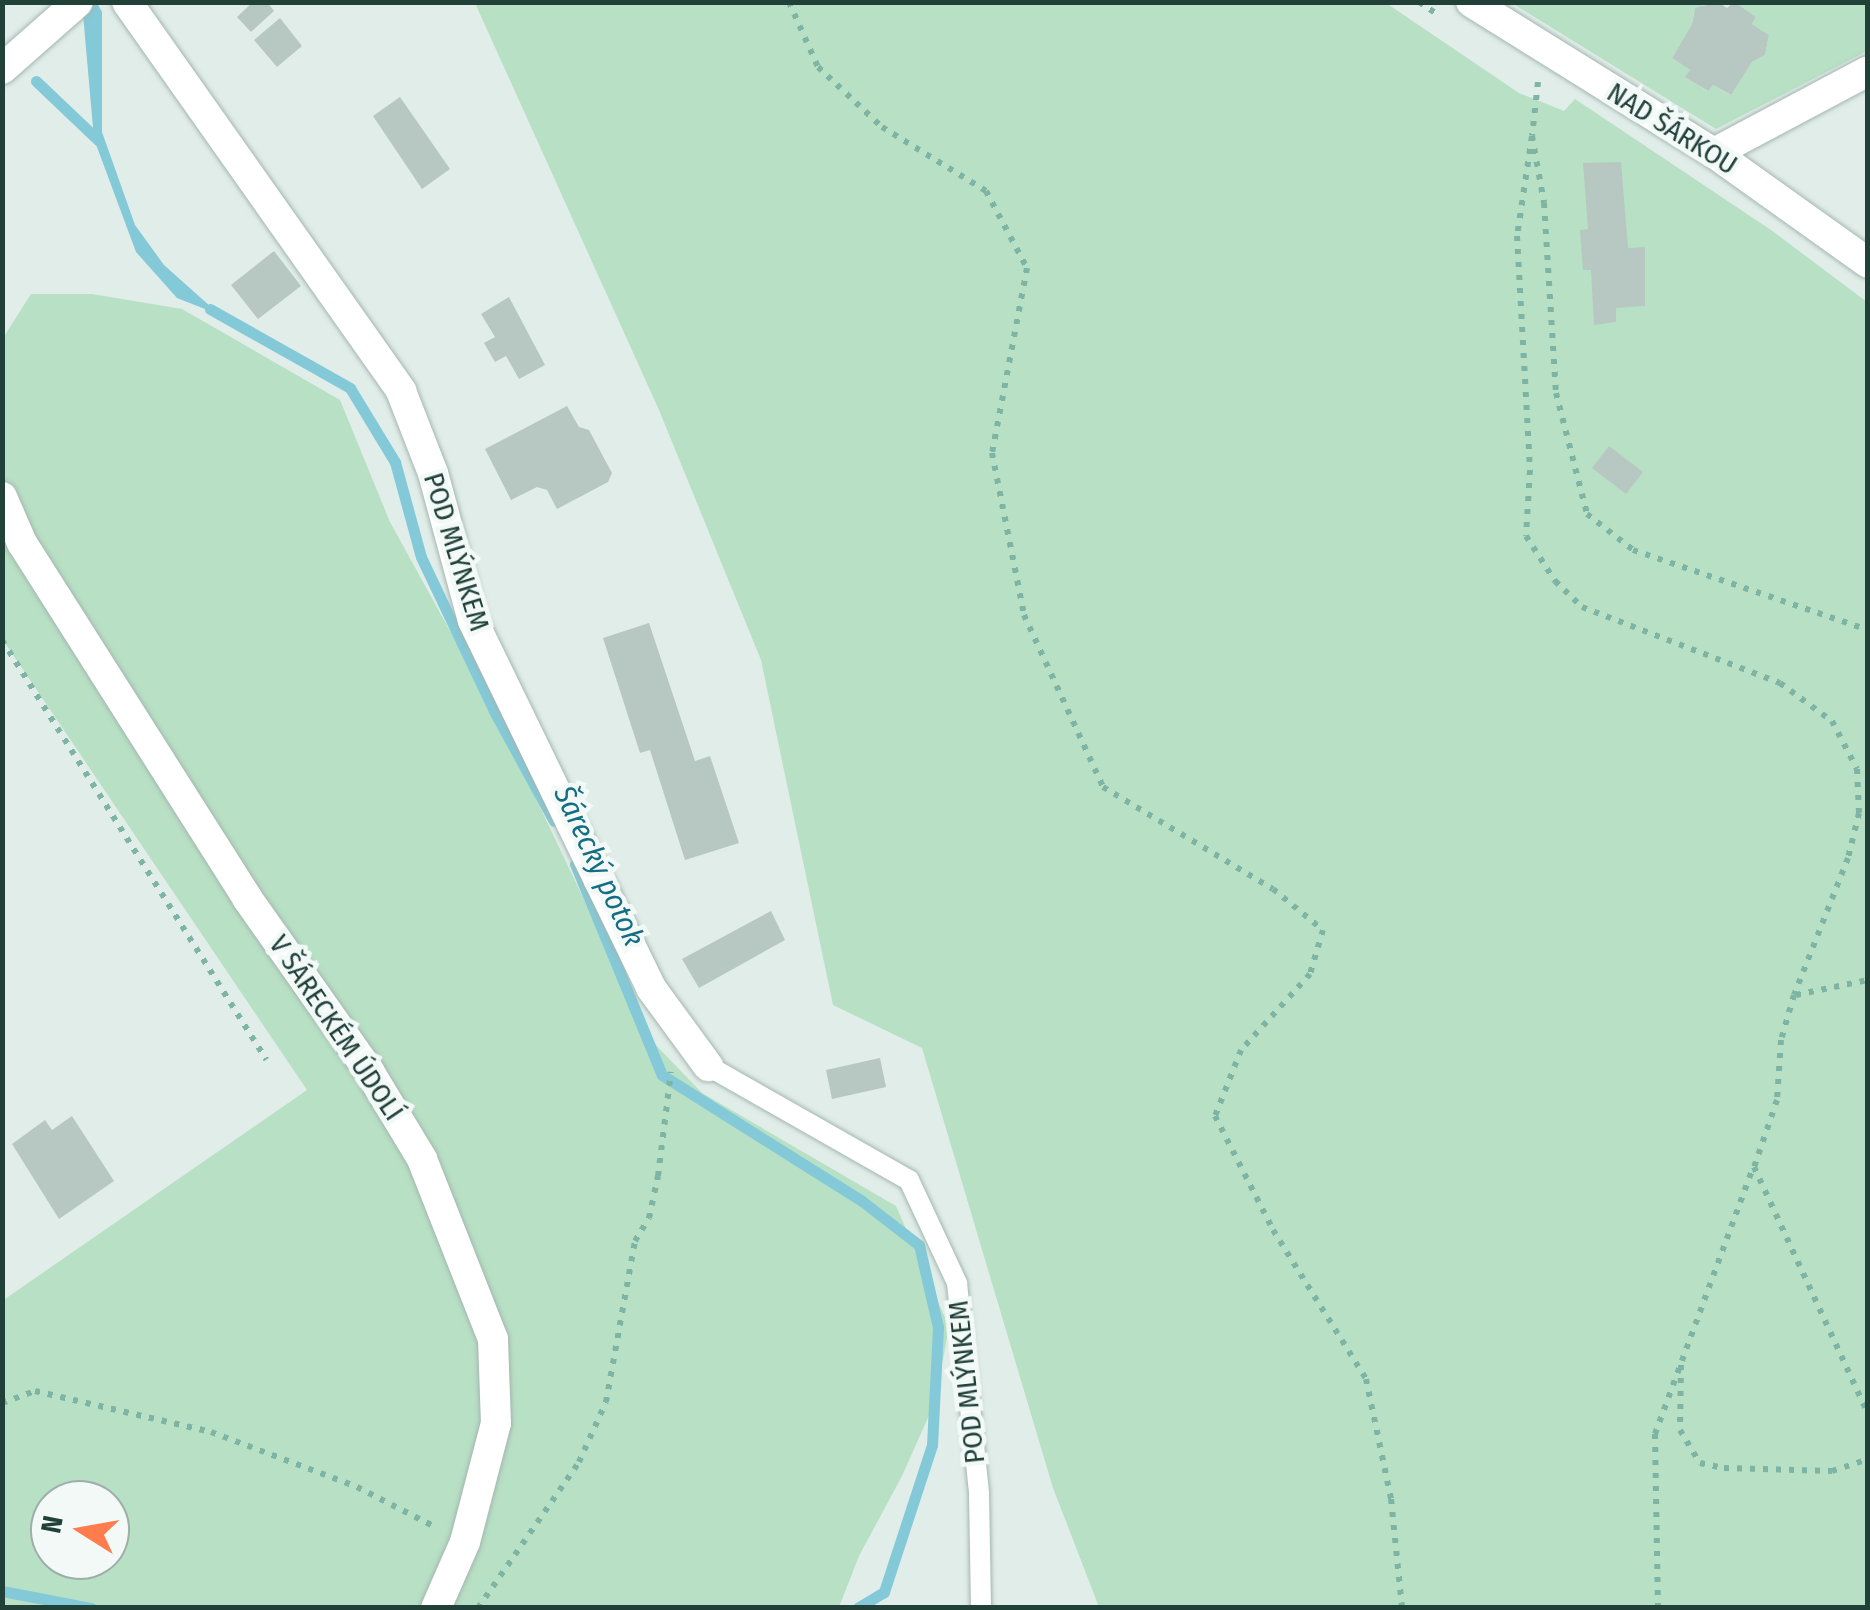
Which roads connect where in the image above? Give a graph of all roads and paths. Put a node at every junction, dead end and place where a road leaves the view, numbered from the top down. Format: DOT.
graph roads {
  1 [pos="127,2"];
  2 [pos="789,2"];
  3 [pos="1471,2"];
  4 [pos="75,5"];
  5 [pos="2,69"];
  6 [pos="1868,71"];
  7 [pos="1538,77"];
  8 [pos="1532,136"];
  9 [pos="1714,153"];
  10 [pos="1868,263"];
  11 [pos="2,497"];
  12 [pos="1868,630"];
  13 [pos="2,640"];
  14 [pos="1868,980"];
  15 [pos="1794,995"];
  16 [pos="266,1060"];
  17 [pos="708,1066"];
  18 [pos="672,1068"];
  19 [pos="1754,1167"];
  20 [pos="1681,1359"];
  21 [pos="2,1404"];
  22 [pos="1868,1414"];
  23 [pos="1868,1459"];
  24 [pos="465,1542"];
  25 [pos="436,1608"];
  26 [pos="478,1608"];
  27 [pos="981,1608"];
  28 [pos="1402,1608"];
  29 [pos="1658,1608"];
  1 -- 17 [label="street, POD MLÝNKEM"];
  2 -- 28 [label="path"];
  3 -- 9 [label="street, NAD ŠÁRKOU"];
  4 -- 5 [label="street"];
  6 -- 9 [label="street"];
  7 -- 8 [label="path"];
  8 -- 12 [label="path"];
  8 -- 15 [label="path"];
  9 -- 10 [label="street, NAD ŠÁRKOU"];
  11 -- 24 [label="street, V ŠÁRECKÉM ÚDOLÍ"];
  13 -- 16 [label="path"];
  14 -- 15 [label="path"];
  15 -- 19 [label="path"];
  17 -- 27 [label="lane, POD MLÝNKEM"];
  18 -- 26 [label="path"];
  19 -- 20 [label="path"];
  19 -- 22 [label="path"];
  20 -- 23 [label="path"];
  20 -- 29 [label="path"];
  21 -- 24 [label="path"];
  24 -- 25 [label="street, V ŠÁRECKÉM ÚDOLÍ"];
}
